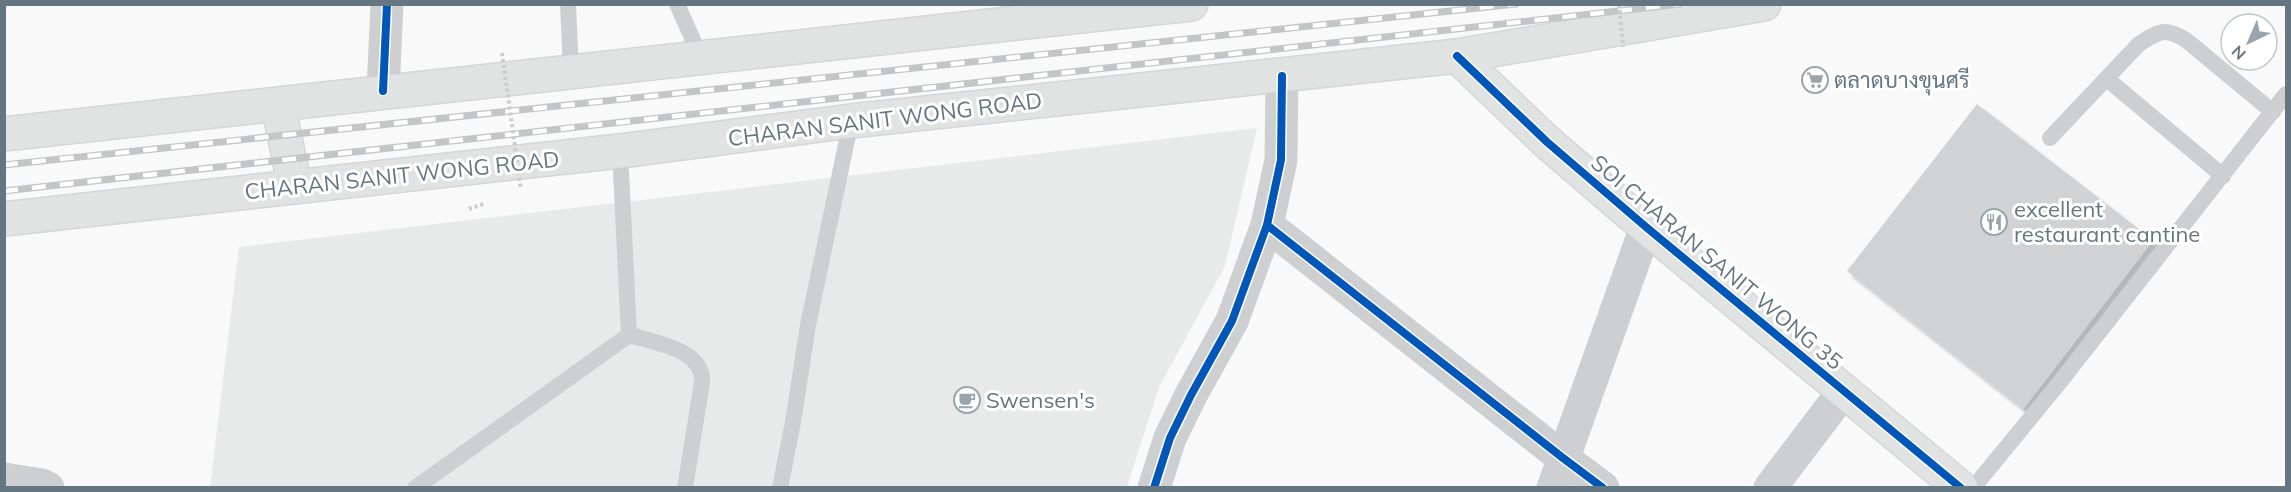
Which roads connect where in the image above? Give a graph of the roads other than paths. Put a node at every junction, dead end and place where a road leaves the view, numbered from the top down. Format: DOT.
graph roads {
  1 [pos="387,4"];
  2 [pos="568,4"];
  3 [pos="677,4"];
  4 [pos="1191,4"];
  5 [pos="1764,4"];
  6 [pos="1058,12"];
  7 [pos="1457,56"];
  8 [pos="701,58"];
  9 [pos="571,71"];
  10 [pos="1282,76"];
  11 [pos="2107,79"];
  12 [pos="383,92"];
  13 [pos="2286,94"];
  14 [pos="278,104"];
  15 [pos="2273,112"];
  16 [pos="851,121"];
  17 [pos="4,134"];
  18 [pos="2050,138"];
  19 [pos="620,151"];
  20 [pos="2223,176"];
  21 [pos="295,188"];
  22 [pos="4,219"];
  23 [pos="1267,225"];
  24 [pos="1646,227"];
  25 [pos="629,335"];
  26 [pos="1843,392"];
  27 [pos="1558,473"];
  28 [pos="4,479"];
  29 [pos="1957,485"];
  30 [pos="48,488"];
  31 [pos="415,488"];
  32 [pos="685,488"];
  33 [pos="780,488"];
  34 [pos="1154,488"];
  35 [pos="1603,488"];
  36 [pos="1770,488"];
  1 -- 12 [label="street"];
  2 -- 9 [label="lane"];
  3 -- 8 [label="lane"];
  4 -- 6 [label="main road"];
  5 -- 7 [label="main road, CHARAN SANIT WONG ROAD"];
  6 -- 8 [label="main road"];
  7 -- 10 [label="main road, CHARAN SANIT WONG ROAD"];
  7 -- 24 [label="main road, SOI CHARAN SANIT WONG 35"];
  8 -- 9 [label="main road"];
  9 -- 12 [label="main road"];
  10 -- 16 [label="main road, CHARAN SANIT WONG ROAD"];
  10 -- 23 [label="street"];
  11 -- 15 [label="lane"];
  11 -- 18 [label="lane"];
  11 -- 20 [label="lane"];
  12 -- 14 [label="main road"];
  13 -- 15 [label="lane"];
  14 -- 17 [label="main road"];
  14 -- 21 [label="main road"];
  15 -- 20 [label="lane"];
  16 -- 19 [label="main road, CHARAN SANIT WONG ROAD"];
  16 -- 33 [label="lane"];
  19 -- 21 [label="main road, CHARAN SANIT WONG ROAD"];
  19 -- 25 [label="lane"];
  20 -- 29 [label="lane"];
  21 -- 22 [label="main road, CHARAN SANIT WONG ROAD"];
  23 -- 27 [label="street"];
  23 -- 34 [label="street"];
  24 -- 26 [label="main road, SOI CHARAN SANIT WONG 35"];
  24 -- 27 [label="street"];
  25 -- 31 [label="lane"];
  25 -- 32 [label="lane"];
  26 -- 29 [label="main road, SOI CHARAN SANIT WONG 35"];
  26 -- 36 [label="street"];
  27 -- 35 [label="street"];
  28 -- 30 [label="street"];
}
